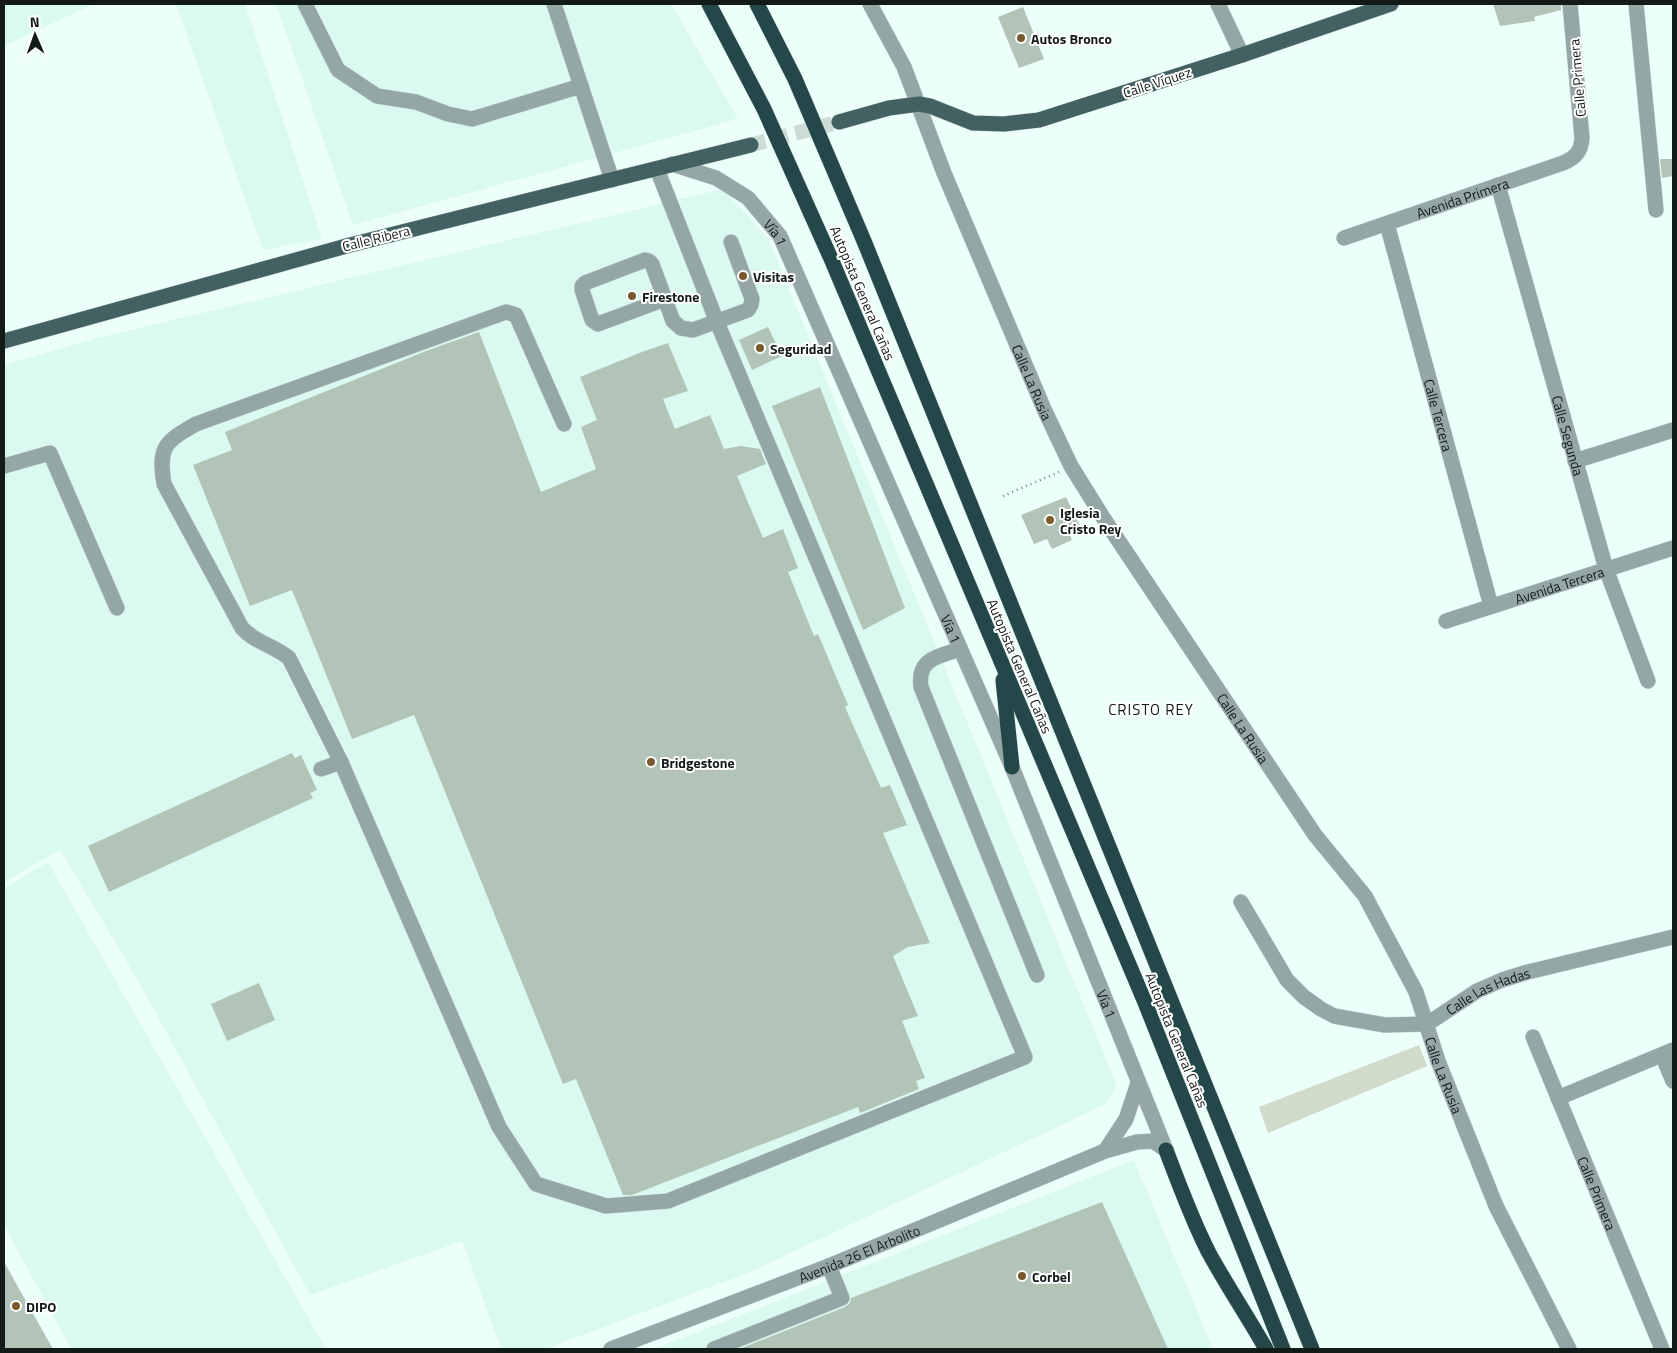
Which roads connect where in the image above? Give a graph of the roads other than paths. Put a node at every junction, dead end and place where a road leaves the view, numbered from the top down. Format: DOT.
graph roads {
  1 [pos="306,4"];
  2 [pos="554,4"];
  3 [pos="709,4"];
  4 [pos="757,4"];
  5 [pos="870,4"];
  6 [pos="1218,4"];
  7 [pos="1391,4"];
  8 [pos="1570,4"];
  9 [pos="1636,4"];
  10 [pos="1242,55"];
  11 [pos="581,86"];
  12 [pos="919,104"];
  13 [pos="839,122"];
  14 [pos="751,145"];
  15 [pos="1579,152"];
  16 [pos="672,164"];
  17 [pos="657,169"];
  18 [pos="612,180"];
  19 [pos="1498,185"];
  20 [pos="1656,210"];
  21 [pos="1386,224"];
  22 [pos="1344,238"];
  23 [pos="730,242"];
  24 [pos="665,299"];
  25 [pos="717,322"];
  26 [pos="4,341"];
  27 [pos="564,424"];
  28 [pos="1673,430"];
  29 [pos="1575,461"];
  30 [pos="4,466"];
  31 [pos="1673,548"];
  32 [pos="1606,569"];
  33 [pos="1491,606"];
  34 [pos="117,608"];
  35 [pos="1446,621"];
  36 [pos="960,649"];
  37 [pos="1001,664"];
  38 [pos="1648,681"];
  39 [pos="341,762"];
  40 [pos="1012,767"];
  41 [pos="321,769"];
  42 [pos="1241,902"];
  43 [pos="1673,937"];
  44 [pos="1037,975"];
  45 [pos="1427,1024"];
  46 [pos="1533,1037"];
  47 [pos="1668,1053"];
  48 [pos="1673,1081"];
  49 [pos="1138,1083"];
  50 [pos="1558,1098"];
  51 [pos="1166,1150"];
  52 [pos="1105,1151"];
  53 [pos="829,1266"];
  54 [pos="611,1349"];
  55 [pos="714,1349"];
  56 [pos="1266,1349"];
  57 [pos="1283,1349"];
  58 [pos="1312,1349"];
  59 [pos="1569,1349"];
  60 [pos="1662,1349"];
  1 -- 11 [label="street"];
  2 -- 11 [label="street"];
  3 -- 37 [label="highway, Autopista General Cañas"];
  4 -- 58 [label="highway, Autopista General Cañas"];
  5 -- 12 [label="street, Calle La Rusia"];
  6 -- 10 [label="street"];
  7 -- 10 [label="main road, Calle Víquez"];
  8 -- 15 [label="street, Calle Primera"];
  9 -- 20 [label="street"];
  10 -- 12 [label="main road, Calle Víquez"];
  11 -- 18 [label="street"];
  12 -- 13 [label="main road"];
  12 -- 45 [label="street, Calle La Rusia"];
  14 -- 16 [label="main road, Calle Ribera"];
  15 -- 19 [label="street, Avenida Primera"];
  16 -- 17 [label="main road, Calle Ribera"];
  16 -- 36 [label="street, Vía 1"];
  17 -- 18 [label="main road, Calle Ribera"];
  17 -- 25 [label="street"];
  18 -- 26 [label="main road, Calle Ribera"];
  19 -- 21 [label="street, Avenida Primera"];
  19 -- 29 [label="street, Calle Segunda"];
  21 -- 22 [label="street, Avenida Primera"];
  21 -- 33 [label="street, Calle Tercera"];
  23 -- 25 [label="street"];
  24 -- 24 [label="street"];
  24 -- 25 [label="street"];
  25 -- 39 [label="street"];
  27 -- 39 [label="street"];
  28 -- 29 [label="street"];
  29 -- 32 [label="street, Calle Segunda"];
  30 -- 34 [label="street"];
  31 -- 32 [label="street, Avenida Tercera"];
  32 -- 33 [label="street, Avenida Tercera"];
  32 -- 38 [label="street, Calle Segunda"];
  33 -- 35 [label="street, Avenida Tercera"];
  36 -- 40 [label="street, Vía 1"];
  36 -- 44 [label="street"];
  37 -- 40 [label="highway"];
  37 -- 57 [label="highway, Autopista General Cañas"];
  39 -- 41 [label="street"];
  40 -- 49 [label="street, Vía 1"];
  42 -- 45 [label="street"];
  43 -- 45 [label="street, Calle Las Hadas"];
  45 -- 59 [label="street, Calle La Rusia"];
  46 -- 50 [label="street, Calle Primera"];
  47 -- 48 [label="street"];
  47 -- 50 [label="street"];
  49 -- 51 [label="street, Vía 1"];
  49 -- 52 [label="street"];
  50 -- 60 [label="street, Calle Primera"];
  51 -- 52 [label="street, Avenida 26 El Arbolito"];
  51 -- 56 [label="highway"];
  52 -- 53 [label="street, Avenida 26 El Arbolito"];
  53 -- 54 [label="street, Avenida 26 El Arbolito"];
  53 -- 55 [label="street"];
}
